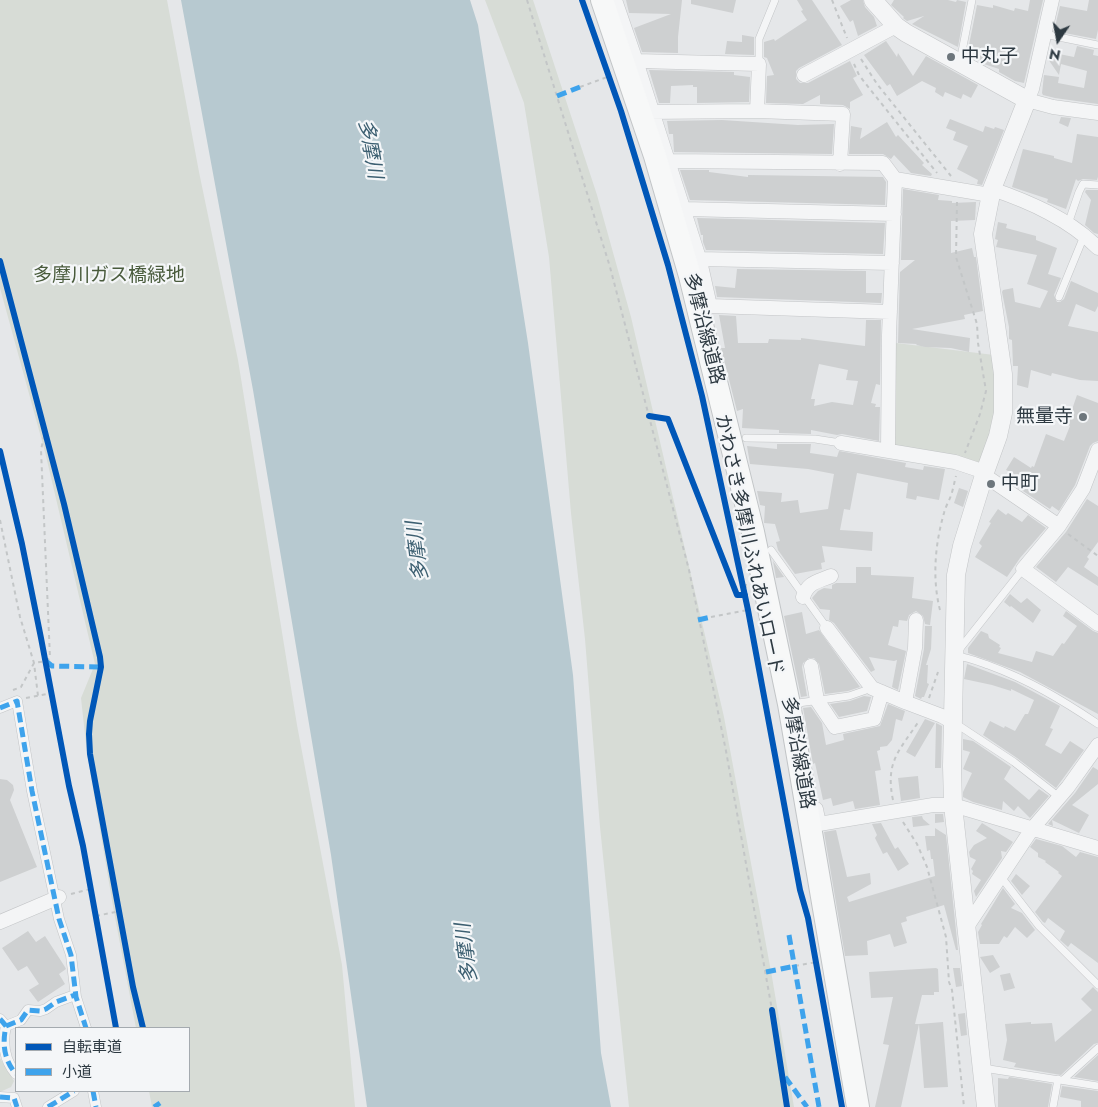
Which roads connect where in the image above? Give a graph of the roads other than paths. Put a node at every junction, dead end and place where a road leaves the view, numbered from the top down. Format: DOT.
graph roads {
  1 [pos="602,0"];
  2 [pos="615,0"];
  3 [pos="775,0"];
  4 [pos="873,0"];
  5 [pos="972,0"];
  6 [pos="1052,0"];
  7 [pos="896,26"];
  8 [pos="1044,34"];
  9 [pos="1098,45"];
  10 [pos="636,61"];
  11 [pos="960,62"];
  12 [pos="759,64"];
  13 [pos="804,75"];
  14 [pos="1027,100"];
  15 [pos="757,111"];
  16 [pos="647,112"];
  17 [pos="1098,113"];
  18 [pos="668,161"];
  19 [pos="840,164"];
  20 [pos="895,178"];
  21 [pos="1098,185"];
  22 [pos="991,192"];
  23 [pos="684,209"];
  24 [pos="894,214"];
  25 [pos="1068,224"];
  26 [pos="1084,236"];
  27 [pos="1098,248"];
  28 [pos="699,259"];
  29 [pos="892,262"];
  30 [pos="1059,297"];
  31 [pos="890,312"];
  32 [pos="746,438"];
  33 [pos="841,443"];
  34 [pos="888,450"];
  35 [pos="1098,450"];
  36 [pos="984,473"];
  37 [pos="1058,526"];
  38 [pos="771,550"];
  39 [pos="1023,569"];
  40 [pos="831,576"];
  41 [pos="803,597"];
  42 [pos="916,620"];
  43 [pos="1098,624"];
  44 [pos="827,628"];
  45 [pos="954,656"];
  46 [pos="811,666"];
  47 [pos="877,690"];
  48 [pos="816,700"];
  49 [pos="905,702"];
  50 [pos="789,704"];
  51 [pos="0,708"];
  52 [pos="953,722"];
  53 [pos="1098,724"];
  54 [pos="1098,744"];
  55 [pos="809,766"];
  56 [pos="1059,797"];
  57 [pos="952,805"];
  58 [pos="1032,829"];
  59 [pos="1098,848"];
  60 [pos="1001,877"];
  61 [pos="57,898"];
  62 [pos="0,922"];
  63 [pos="966,928"];
  64 [pos="1098,986"];
  65 [pos="75,995"];
  66 [pos="3,1022"];
  67 [pos="86,1027"];
  68 [pos="1098,1048"];
  69 [pos="983,1068"];
  70 [pos="15,1073"];
  71 [pos="1061,1079"];
  72 [pos="1098,1086"];
  73 [pos="72,1092"];
  74 [pos="93,1092"];
  75 [pos="0,1097"];
  76 [pos="16,1099"];
  77 [pos="48,1107"];
  78 [pos="96,1107"];
  79 [pos="858,1107"];
  80 [pos="986,1107"];
  81 [pos="1053,1107"];
  1 -- 16 [label="main road, 多摩沿線道路"];
  2 -- 10 [label="street"];
  3 -- 12 [label="lane"];
  4 -- 7 [label="street"];
  5 -- 11 [label="lane"];
  6 -- 8 [label="street"];
  7 -- 11 [label="street"];
  7 -- 13 [label="street"];
  8 -- 9 [label="lane"];
  8 -- 14 [label="street"];
  10 -- 12 [label="street"];
  10 -- 16 [label="street"];
  11 -- 14 [label="street"];
  12 -- 15 [label="street"];
  14 -- 17 [label="street"];
  14 -- 22 [label="street"];
  15 -- 16 [label="street"];
  15 -- 19 [label="street"];
  16 -- 18 [label="street"];
  16 -- 50 [label="main road, 多摩沿線道路"];
  18 -- 19 [label="street"];
  18 -- 23 [label="street"];
  19 -- 20 [label="street"];
  20 -- 22 [label="street"];
  20 -- 24 [label="street"];
  21 -- 25 [label="lane"];
  22 -- 25 [label="street"];
  22 -- 36 [label="street"];
  23 -- 24 [label="street"];
  23 -- 28 [label="street"];
  24 -- 29 [label="street"];
  25 -- 26 [label="street"];
  26 -- 27 [label="street"];
  26 -- 30 [label="lane"];
  28 -- 29 [label="street"];
  28 -- 31 [label="street"];
  29 -- 31 [label="street"];
  31 -- 34 [label="street"];
  32 -- 33 [label="lane"];
  33 -- 34 [label="street"];
  34 -- 36 [label="street"];
  35 -- 37 [label="street"];
  36 -- 37 [label="street"];
  36 -- 45 [label="street"];
  37 -- 39 [label="street"];
  38 -- 41 [label="lane"];
  39 -- 43 [label="street"];
  39 -- 45 [label="lane"];
  40 -- 41 [label="street"];
  41 -- 44 [label="lane"];
  42 -- 49 [label="street"];
  44 -- 47 [label="street"];
  45 -- 52 [label="street"];
  45 -- 53 [label="lane"];
  46 -- 48 [label="street"];
  47 -- 48 [label="lane"];
  47 -- 48 [label="street"];
  47 -- 49 [label="street"];
  48 -- 50 [label="lane"];
  49 -- 52 [label="street"];
  50 -- 79 [label="main road, 多摩沿線道路"];
  51 -- 61 [label="street"];
  52 -- 56 [label="lane"];
  52 -- 57 [label="street"];
  54 -- 56 [label="street"];
  55 -- 57 [label="street"];
  56 -- 58 [label="street"];
  57 -- 58 [label="street"];
  57 -- 63 [label="street"];
  58 -- 59 [label="street"];
  58 -- 60 [label="street"];
  60 -- 63 [label="street"];
  60 -- 64 [label="lane"];
  61 -- 62 [label="street"];
  61 -- 65 [label="street"];
  63 -- 69 [label="street"];
  65 -- 66 [label="street"];
  65 -- 67 [label="street"];
  66 -- 70 [label="street"];
  68 -- 71 [label="lane"];
  69 -- 71 [label="lane"];
  69 -- 80 [label="street"];
  71 -- 72 [label="lane"];
  71 -- 81 [label="lane"];
  73 -- 77 [label="street"];
  74 -- 78 [label="street"];
  75 -- 76 [label="street"];
}
